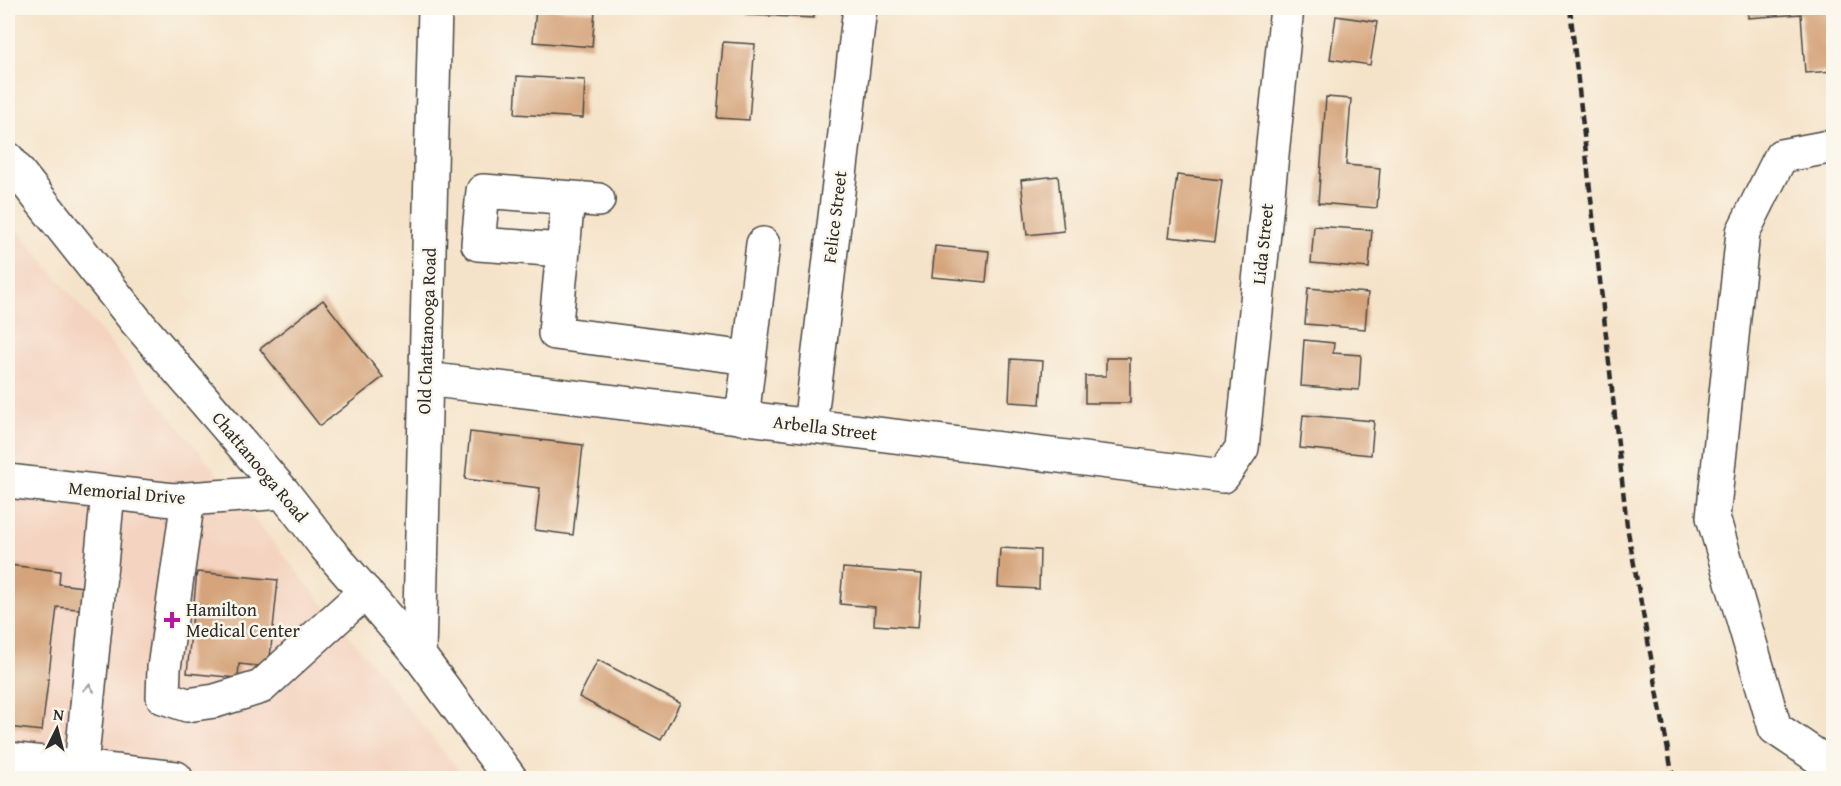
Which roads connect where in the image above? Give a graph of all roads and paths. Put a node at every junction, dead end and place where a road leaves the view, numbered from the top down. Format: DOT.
graph roads {
  1 [pos="435,8"];
  2 [pos="860,8"];
  3 [pos="1287,8"];
  4 [pos="1833,146"];
  5 [pos="8,159"];
  6 [pos="430,239"];
  7 [pos="478,244"];
  8 [pos="763,244"];
  9 [pos="563,250"];
  10 [pos="749,358"];
  11 [pos="426,379"];
  12 [pos="742,418"];
  13 [pos="810,426"];
  14 [pos="1223,476"];
  15 [pos="8,481"];
  16 [pos="283,492"];
  17 [pos="108,493"];
  18 [pos="188,499"];
  19 [pos="364,592"];
  20 [pos="419,655"];
  21 [pos="8,759"];
  22 [pos="81,767"];
  23 [pos="1833,768"];
  24 [pos="176,778"];
  25 [pos="510,778"];
  1 -- 6 [label="street, Old Chattanooga Road"];
  2 -- 13 [label="street, Felice Street"];
  3 -- 14 [label="street, Lida Street"];
  4 -- 23 [label="street"];
  5 -- 16 [label="street, Chattanooga Road"];
  6 -- 7 [label="street"];
  6 -- 11 [label="street, Old Chattanooga Road"];
  7 -- 9 [label="street"];
  7 -- 9 [label="street"];
  8 -- 10 [label="street"];
  9 -- 10 [label="street"];
  10 -- 12 [label="street"];
  11 -- 12 [label="street, Arbella Street"];
  11 -- 20 [label="street, Old Chattanooga Road"];
  12 -- 13 [label="street, Arbella Street"];
  13 -- 14 [label="street, Arbella Street"];
  15 -- 17 [label="street, Memorial Drive"];
  16 -- 18 [label="street, Memorial Drive"];
  16 -- 19 [label="street, Chattanooga Road"];
  17 -- 18 [label="street, Memorial Drive"];
  22 -- 17 [label="street, one-way"];
  18 -- 19 [label="street"];
  19 -- 20 [label="street, Chattanooga Road"];
  20 -- 25 [label="street, Chattanooga Road"];
  21 -- 22 [label="street"];
  22 -- 24 [label="street"];
}
